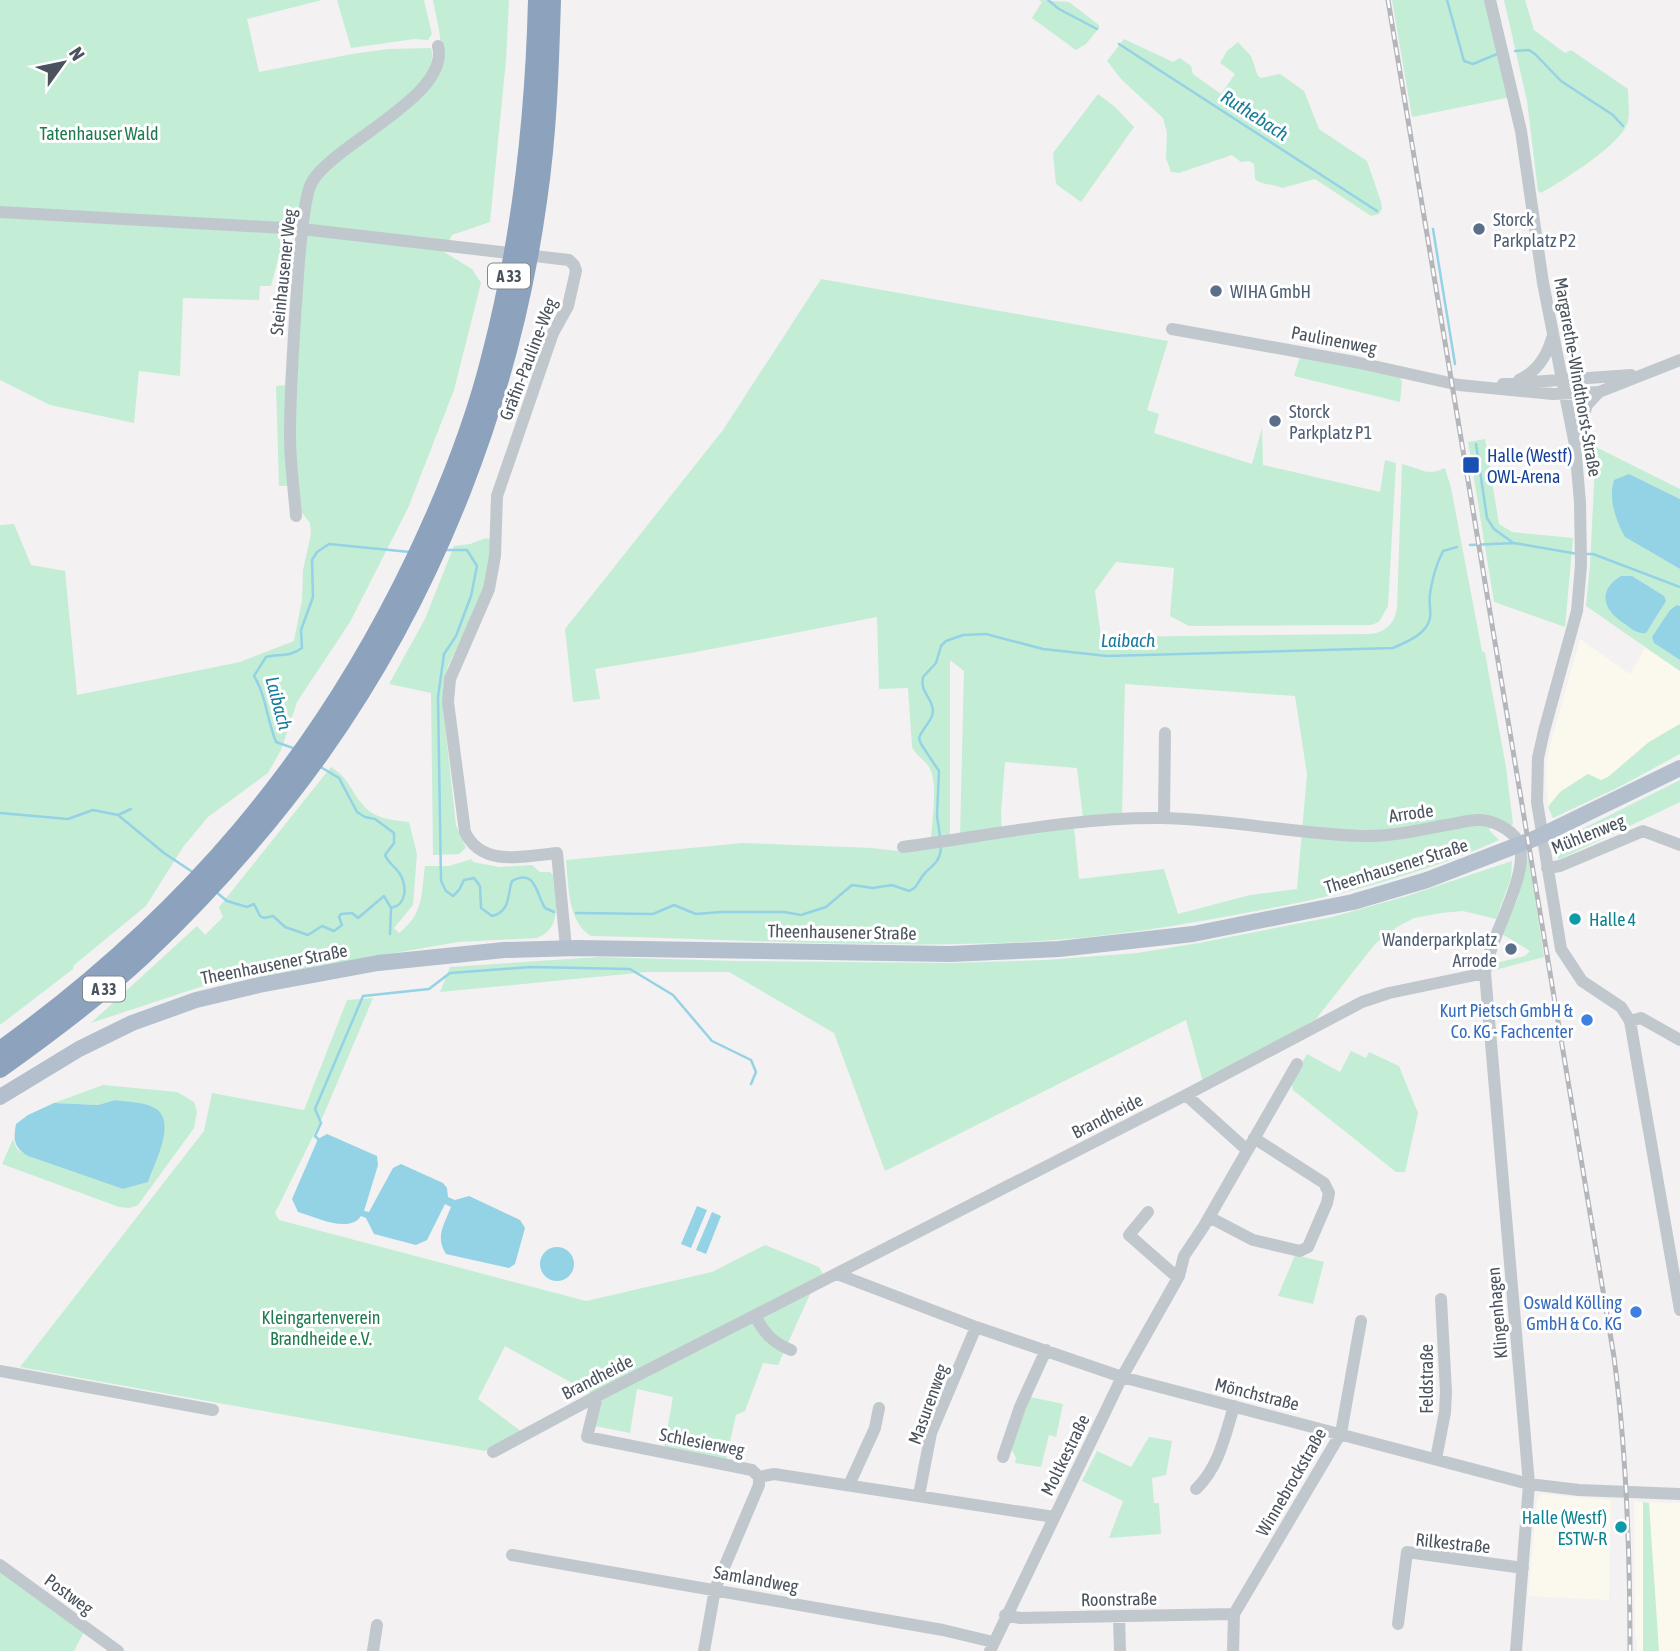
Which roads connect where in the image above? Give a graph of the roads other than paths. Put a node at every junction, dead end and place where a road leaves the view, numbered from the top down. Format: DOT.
graph roads {
  1 [pos="537,0"];
  2 [pos="552,0"];
  3 [pos="1490,0"];
  4 [pos="438,46"];
  5 [pos="0,212"];
  6 [pos="302,229"];
  7 [pos="1172,329"];
  8 [pos="1553,336"];
  9 [pos="1680,360"];
  10 [pos="1641,374"];
  11 [pos="1561,379"];
  12 [pos="1512,382"];
  13 [pos="1489,386"];
  14 [pos="1599,392"];
  15 [pos="1564,394"];
  16 [pos="1575,445"];
  17 [pos="296,516"];
  18 [pos="429,548"];
  19 [pos="1165,733"];
  20 [pos="1680,768"];
  21 [pos="1164,818"];
  22 [pos="1680,845"];
  23 [pos="903,847"];
  24 [pos="1547,869"];
  25 [pos="194,895"];
  26 [pos="566,948"];
  27 [pos="1485,973"];
  28 [pos="1630,1021"];
  29 [pos="1680,1040"];
  30 [pos="0,1050"];
  31 [pos="1297,1063"];
  32 [pos="0,1069"];
  33 [pos="1186,1095"];
  34 [pos="0,1097"];
  35 [pos="1254,1138"];
  36 [pos="1247,1150"];
  37 [pos="1148,1212"];
  38 [pos="1209,1217"];
  39 [pos="837,1274"];
  40 [pos="1178,1278"];
  41 [pos="1441,1299"];
  42 [pos="1680,1310"];
  43 [pos="755,1316"];
  44 [pos="1361,1321"];
  45 [pos="976,1327"];
  46 [pos="791,1350"];
  47 [pos="1046,1350"];
  48 [pos="0,1371"];
  49 [pos="1122,1377"];
  50 [pos="597,1396"];
  51 [pos="1234,1406"];
  52 [pos="879,1408"];
  53 [pos="213,1410"];
  54 [pos="1341,1433"];
  55 [pos="493,1452"];
  56 [pos="1003,1457"];
  57 [pos="1436,1459"];
  58 [pos="759,1477"];
  59 [pos="1529,1484"];
  60 [pos="849,1485"];
  61 [pos="1196,1489"];
  62 [pos="1680,1494"];
  63 [pos="919,1495"];
  64 [pos="1054,1517"];
  65 [pos="512,1555"];
  66 [pos="0,1565"];
  67 [pos="1523,1568"];
  68 [pos="715,1590"];
  69 [pos="1234,1614"];
  70 [pos="1005,1615"];
  71 [pos="1119,1617"];
  72 [pos="1398,1624"];
  73 [pos="377,1625"];
  74 [pos="991,1646"];
  75 [pos="118,1651"];
  76 [pos="373,1651"];
  77 [pos="704,1651"];
  78 [pos="1120,1651"];
  79 [pos="1233,1651"];
  80 [pos="1516,1651"];
  1 -- 18 [label="highway, A 33"];
  2 -- 18 [label="highway, A 33"];
  3 -- 8 [label="street, Margarethe-Windthorst-Straße"];
  4 -- 6 [label="street, Steinhausener Weg"];
  5 -- 6 [label="street, Gräfin-Pauline-Weg"];
  6 -- 17 [label="street, Steinhausener Weg"];
  6 -- 26 [label="street, Gräfin-Pauline-Weg"];
  7 -- 13 [label="street, Paulinenweg"];
  8 -- 11 [label="street, Margarethe-Windthorst-Straße"];
  8 -- 12 [label="street, Paulinenweg"];
  9 -- 10 [label="street"];
  10 -- 11 [label="street, Paulinenweg"];
  10 -- 14 [label="street, Paulinenweg"];
  11 -- 12 [label="street, Paulinenweg"];
  11 -- 15 [label="street, Margarethe-Windthorst-Straße"];
  12 -- 13 [label="street, Paulinenweg"];
  13 -- 15 [label="street, Paulinenweg"];
  14 -- 15 [label="street, Paulinenweg"];
  14 -- 16 [label="street"];
  15 -- 16 [label="street, Margarethe-Windthorst-Straße"];
  16 -- 24 [label="street, Margarethe-Windthorst-Straße"];
  18 -- 25 [label="highway, A 33"];
  19 -- 21 [label="street"];
  20 -- 26 [label="main road, Theenhausener Straße"];
  21 -- 23 [label="street, Arrode"];
  21 -- 27 [label="street, Arrode"];
  22 -- 24 [label="street, Mühlenweg"];
  24 -- 28 [label="street, Margarethe-Windthorst-Straße"];
  25 -- 30 [label="highway, A 33"];
  25 -- 32 [label="highway, A 33"];
  26 -- 34 [label="main road, Theenhausener Straße"];
  27 -- 33 [label="street, Brandheide"];
  27 -- 59 [label="street, Klingenhagen"];
  28 -- 29 [label="street"];
  28 -- 42 [label="street"];
  31 -- 35 [label="street, Moltkestraße"];
  33 -- 36 [label="street"];
  33 -- 39 [label="street, Brandheide"];
  35 -- 36 [label="street, Moltkestraße"];
  35 -- 38 [label="street"];
  36 -- 38 [label="street, Moltkestraße"];
  37 -- 40 [label="street"];
  38 -- 40 [label="street, Moltkestraße"];
  39 -- 43 [label="street, Brandheide"];
  39 -- 45 [label="street, Mönchstraße"];
  40 -- 49 [label="street, Moltkestraße"];
  41 -- 57 [label="street, Feldstraße"];
  43 -- 46 [label="street"];
  43 -- 50 [label="street, Brandheide"];
  44 -- 54 [label="street, Winnebrockstraße"];
  45 -- 47 [label="street, Mönchstraße"];
  45 -- 63 [label="street, Masurenweg"];
  47 -- 49 [label="street, Mönchstraße"];
  47 -- 56 [label="street"];
  48 -- 53 [label="street"];
  49 -- 51 [label="street, Mönchstraße"];
  49 -- 64 [label="street, Moltkestraße"];
  50 -- 55 [label="street, Brandheide"];
  50 -- 58 [label="street, Schlesierweg"];
  51 -- 54 [label="street, Mönchstraße"];
  51 -- 61 [label="street"];
  52 -- 60 [label="street"];
  54 -- 57 [label="street, Mönchstraße"];
  54 -- 69 [label="street, Winnebrockstraße"];
  57 -- 59 [label="street, Mönchstraße"];
  58 -- 60 [label="street, Schlesierweg"];
  58 -- 68 [label="street"];
  59 -- 62 [label="street, Mönchstraße"];
  59 -- 67 [label="street, Klingenhagen"];
  60 -- 63 [label="street, Schlesierweg"];
  63 -- 64 [label="street, Schlesierweg"];
  64 -- 70 [label="street, Moltkestraße"];
  65 -- 68 [label="street, Samlandweg"];
  66 -- 75 [label="street, Postweg"];
  67 -- 72 [label="street, Rilkestraße"];
  67 -- 80 [label="street, Klingenhagen"];
  68 -- 74 [label="street, Samlandweg"];
  68 -- 77 [label="street"];
  69 -- 71 [label="street, Roonstraße"];
  69 -- 79 [label="street, Winnebrockstraße"];
  70 -- 71 [label="street, Roonstraße"];
  70 -- 74 [label="street, Moltkestraße"];
  71 -- 78 [label="street"];
  73 -- 76 [label="street"];
}
